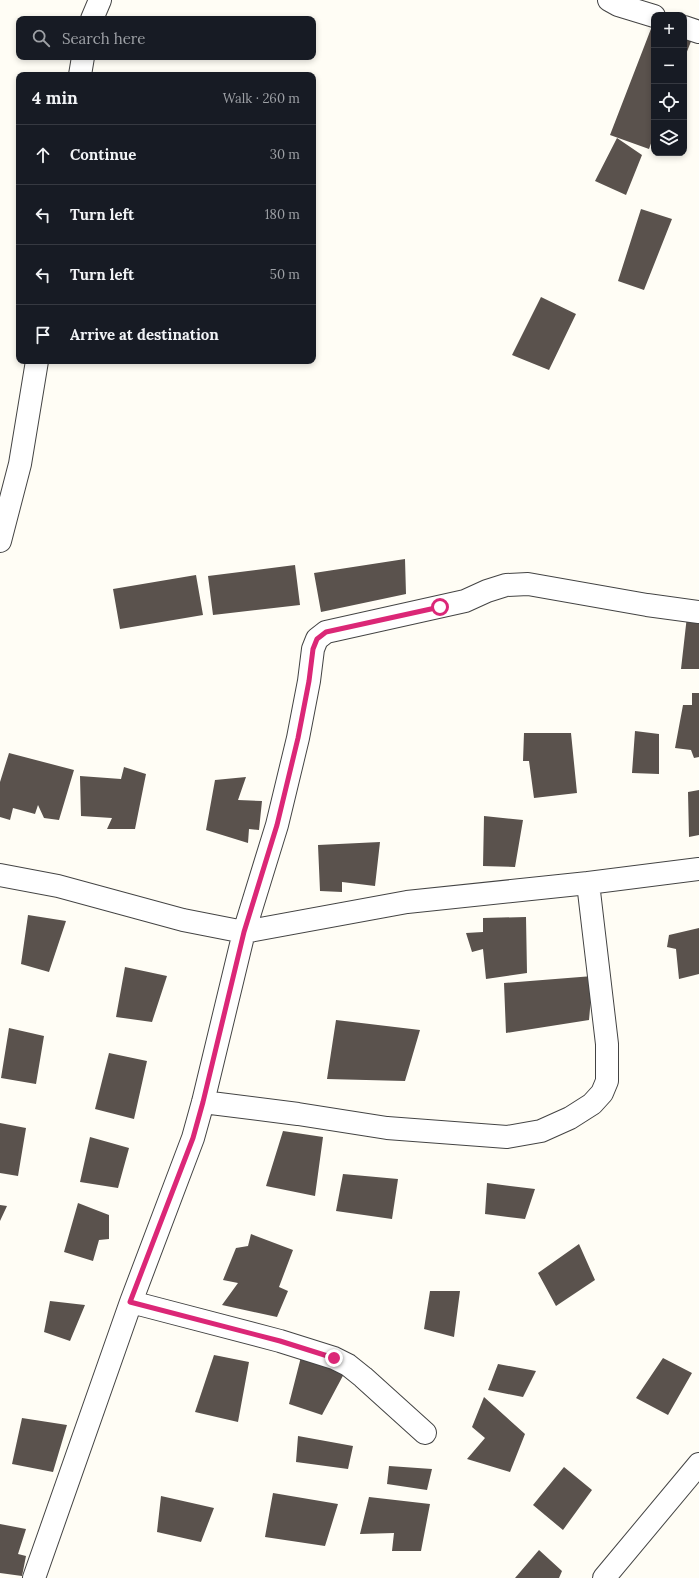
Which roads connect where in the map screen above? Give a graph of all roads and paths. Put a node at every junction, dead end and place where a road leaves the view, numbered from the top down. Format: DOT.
graph roads {
  1 [pos="100,0"];
  2 [pos="609,0"];
  3 [pos="651,15"];
  4 [pos="93,16"];
  5 [pos="687,28"];
  6 [pos="699,32"];
  7 [pos="82,60"];
  8 [pos="80,72"];
  9 [pos="37,364"];
  10 [pos="0,541"];
  11 [pos="699,612"];
  12 [pos="699,869"];
  13 [pos="0,875"];
  14 [pos="588,883"];
  15 [pos="244,932"];
  16 [pos="203,1102"];
  17 [pos="130,1302"];
  18 [pos="425,1433"];
  19 [pos="699,1464"];
  20 [pos="34,1578"];
  21 [pos="604,1578"];
  1 -- 4 [label="street"];
  2 -- 3 [label="street"];
  5 -- 6 [label="street"];
  7 -- 8 [label="street"];
  9 -- 10 [label="street"];
  11 -- 15 [label="street"];
  12 -- 14 [label="street"];
  13 -- 15 [label="street"];
  14 -- 15 [label="street"];
  14 -- 16 [label="street"];
  15 -- 16 [label="street"];
  16 -- 17 [label="street"];
  17 -- 18 [label="street"];
  17 -- 20 [label="street"];
  19 -- 21 [label="street"];
}
